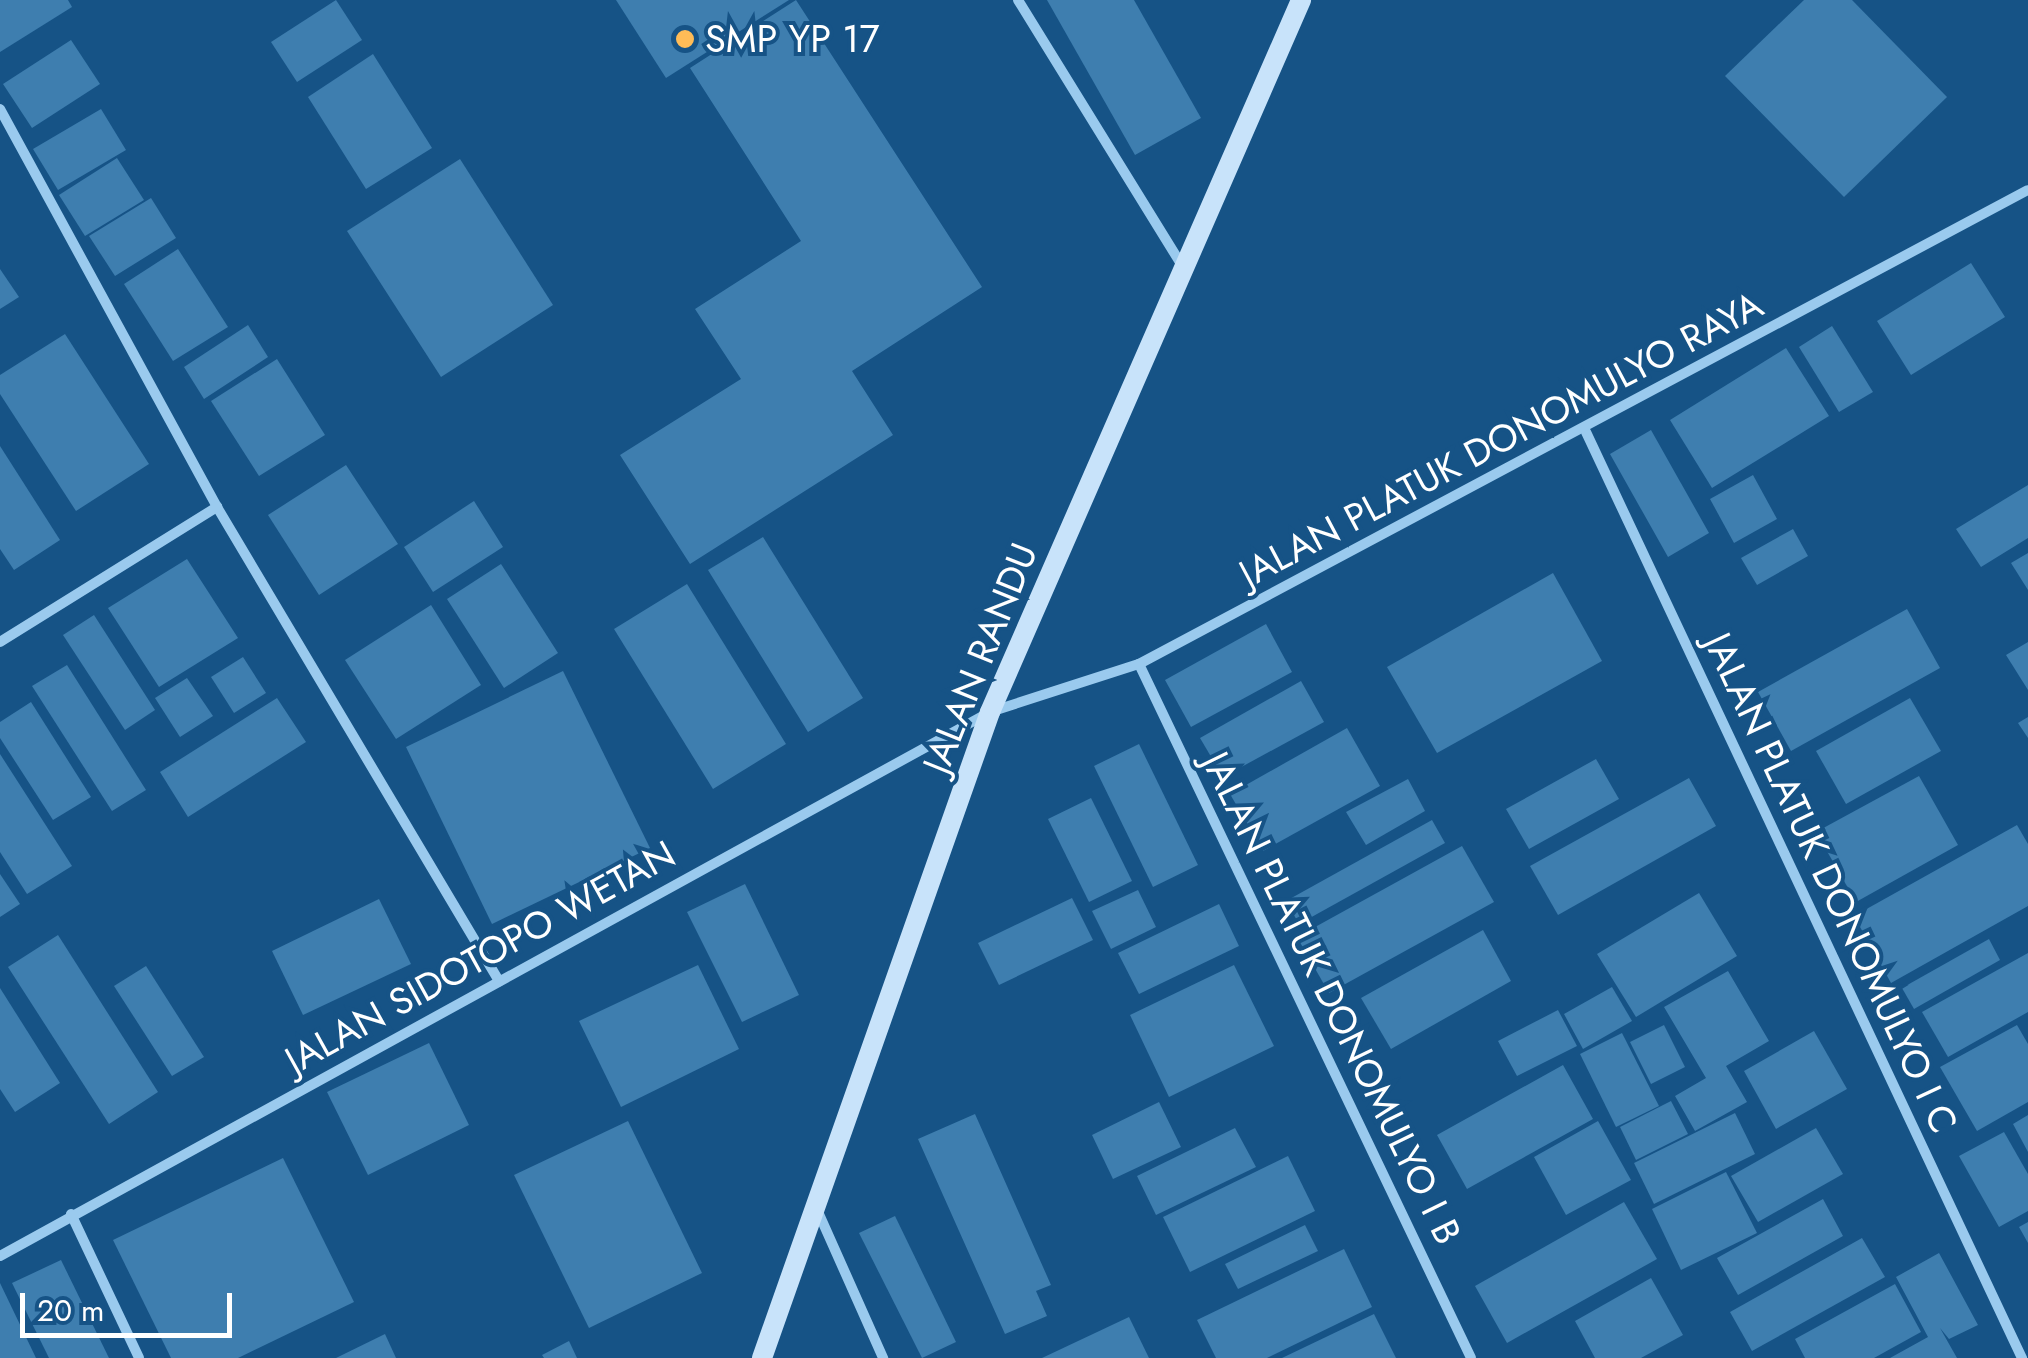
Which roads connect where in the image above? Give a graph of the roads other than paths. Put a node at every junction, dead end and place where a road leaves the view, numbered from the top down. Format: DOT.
graph roads {
  1 [pos="1018,0"];
  2 [pos="1301,0"];
  3 [pos="0,109"];
  4 [pos="2027,194"];
  5 [pos="1187,272"];
  6 [pos="1586,432"];
  7 [pos="218,507"];
  8 [pos="0,642"];
  9 [pos="1139,664"];
  10 [pos="990,712"];
  11 [pos="499,980"];
  12 [pos="71,1214"];
  13 [pos="819,1214"];
  14 [pos="0,1256"];
  15 [pos="139,1358"];
  16 [pos="762,1358"];
  17 [pos="883,1358"];
  18 [pos="1471,1358"];
  19 [pos="2022,1358"];
  1 -- 5 [label="street"];
  2 -- 5 [label="street, JALAN RANDU"];
  3 -- 7 [label="street"];
  4 -- 6 [label="street, JALAN PLATUK DONOMULYO RAYA"];
  5 -- 10 [label="street, JALAN RANDU"];
  6 -- 9 [label="street, JALAN PLATUK DONOMULYO RAYA"];
  6 -- 19 [label="street, JALAN PLATUK DONOMULYO I C"];
  7 -- 8 [label="street"];
  7 -- 11 [label="street"];
  9 -- 10 [label="street, JALAN PLATUK DONOMULYO RAYA"];
  9 -- 18 [label="street, JALAN PLATUK DONOMULYO I B"];
  10 -- 11 [label="street, JALAN SIDOTOPO WETAN"];
  10 -- 13 [label="street, JALAN RANDU"];
  11 -- 12 [label="street, JALAN SIDOTOPO WETAN"];
  12 -- 14 [label="street, JALAN SIDOTOPO WETAN"];
  12 -- 15 [label="street"];
  13 -- 16 [label="street, JALAN RANDU"];
  13 -- 17 [label="street"];
}
